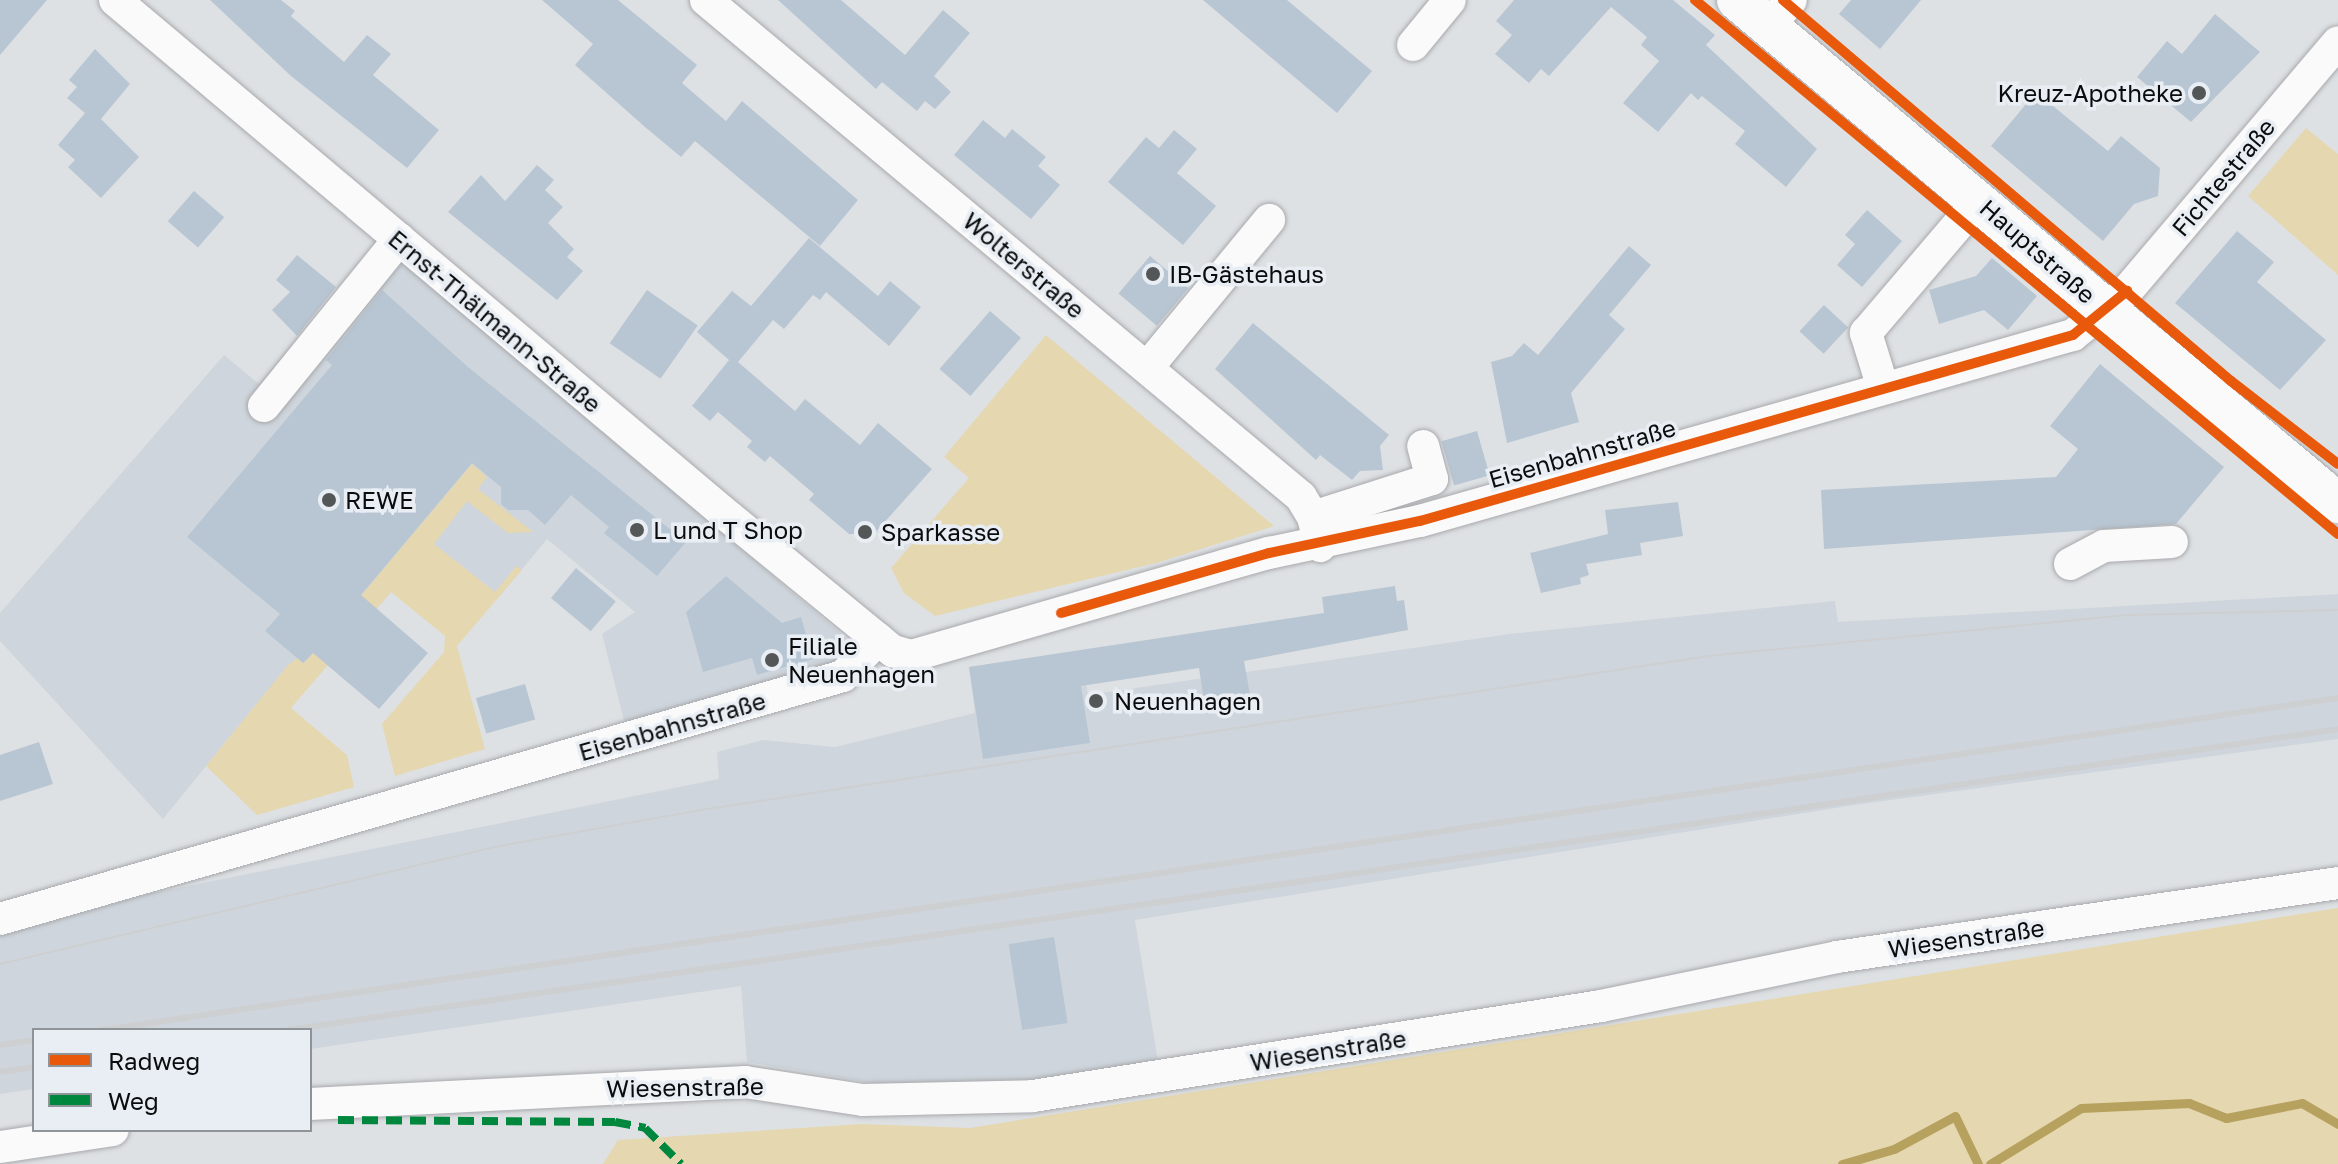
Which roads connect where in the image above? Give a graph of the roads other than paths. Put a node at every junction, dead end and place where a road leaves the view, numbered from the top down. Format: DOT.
graph roads {
  1 [pos="115,0"];
  2 [pos="706,0"];
  3 [pos="1450,0"];
  4 [pos="1737,0"];
  5 [pos="1780,13"];
  6 [pos="2338,42"];
  7 [pos="1413,45"];
  8 [pos="1979,200"];
  9 [pos="1269,220"];
  10 [pos="399,239"];
  11 [pos="2107,312"];
  12 [pos="1147,368"];
  13 [pos="1883,388"];
  14 [pos="264,406"];
  15 [pos="1423,446"];
  16 [pos="1432,479"];
  17 [pos="2338,503"];
  18 [pos="1442,515"];
  19 [pos="1317,531"];
  20 [pos="2172,542"];
  21 [pos="2070,564"];
  22 [pos="878,639"];
  23 [pos="2338,883"];
  24 [pos="0,919"];
  25 [pos="312,1104"];
  26 [pos="100,1132"];
  27 [pos="0,1147"];
  1 -- 10 [label="street, Ernst-Thälmann-Straße"];
  2 -- 12 [label="street, Wolterstraße"];
  3 -- 7 [label="street"];
  4 -- 5 [label="main road, Hauptstraße"];
  5 -- 8 [label="main road, Hauptstraße"];
  6 -- 11 [label="street, Fichtestraße"];
  8 -- 11 [label="main road, Hauptstraße"];
  8 -- 13 [label="street"];
  9 -- 12 [label="street"];
  10 -- 14 [label="street"];
  10 -- 22 [label="street, Ernst-Thälmann-Straße"];
  11 -- 13 [label="street, Eisenbahnstraße"];
  11 -- 17 [label="main road, Hauptstraße"];
  12 -- 19 [label="street, Wolterstraße"];
  13 -- 18 [label="street, Eisenbahnstraße"];
  15 -- 16 [label="street"];
  16 -- 18 [label="street"];
  16 -- 19 [label="street"];
  18 -- 19 [label="street, Eisenbahnstraße"];
  19 -- 22 [label="street, Eisenbahnstraße"];
  20 -- 21 [label="street"];
  22 -- 24 [label="street, Eisenbahnstraße"];
  23 -- 25 [label="street, Wiesenstraße"];
  26 -- 27 [label="street"];
}
